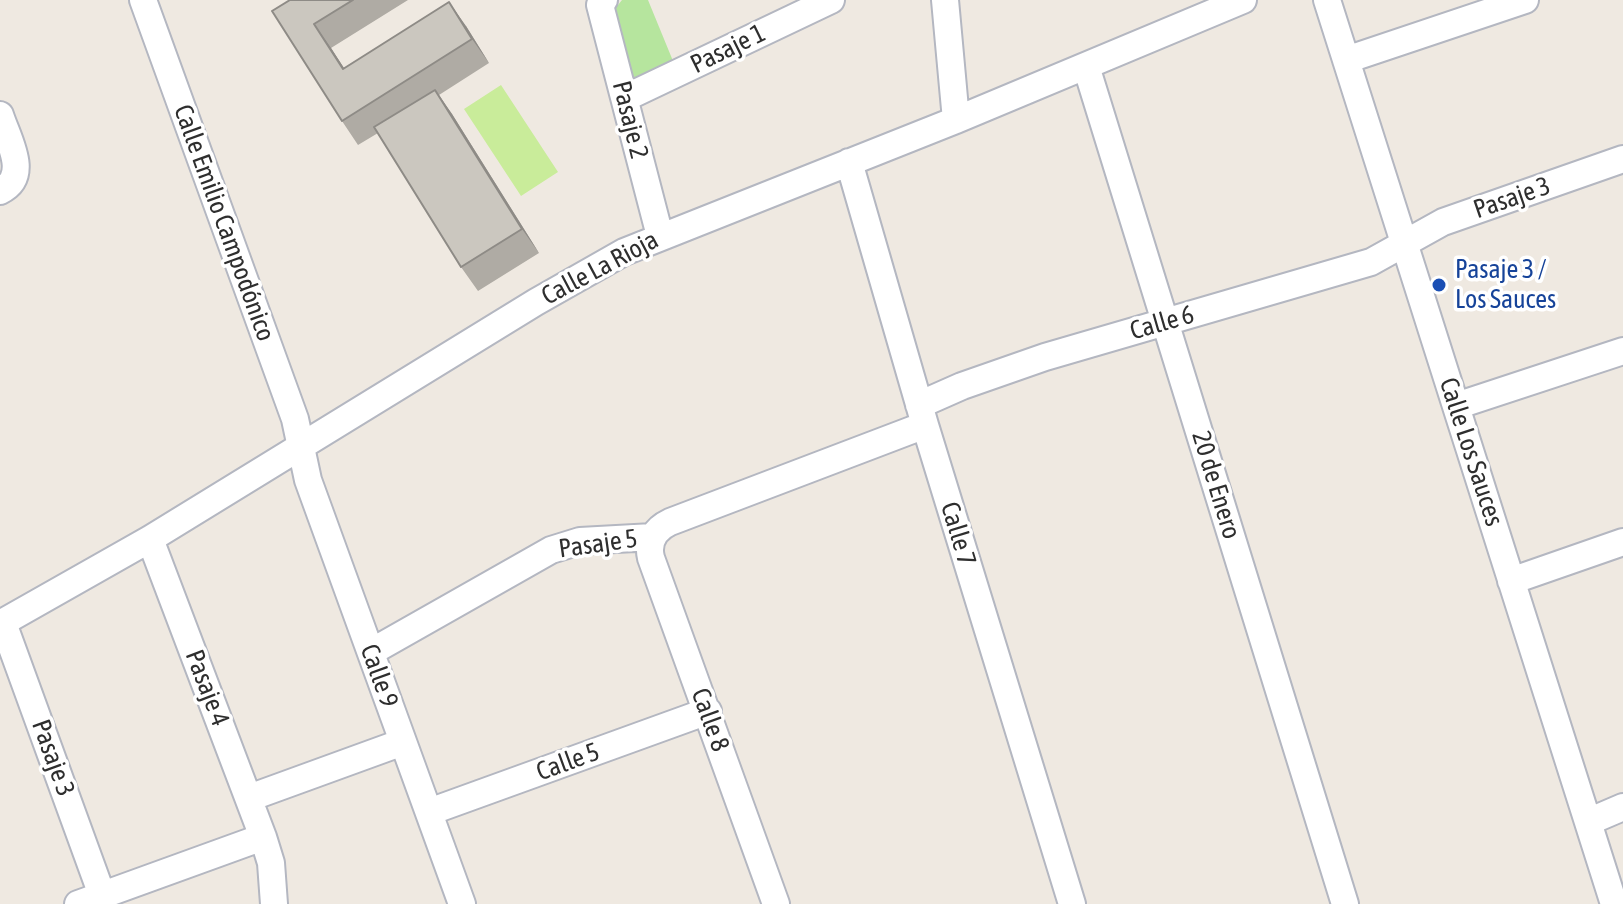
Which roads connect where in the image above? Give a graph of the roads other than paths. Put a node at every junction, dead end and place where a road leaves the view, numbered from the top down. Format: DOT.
graph roads {
  1 [pos="143,0"];
  2 [pos="831,0"];
  3 [pos="945,0"];
  4 [pos="1243,0"];
  5 [pos="1327,0"];
  6 [pos="1525,0"];
  7 [pos="602,2"];
  8 [pos="1346,60"];
  9 [pos="1086,66"];
  10 [pos="625,98"];
  11 [pos="0,115"];
  12 [pos="956,120"];
  13 [pos="1623,159"];
  14 [pos="849,162"];
  15 [pos="0,191"];
  16 [pos="660,236"];
  17 [pos="1404,243"];
  18 [pos="1166,322"];
  19 [pos="1623,351"];
  20 [pos="1456,406"];
  21 [pos="922,415"];
  22 [pos="300,446"];
  23 [pos="653,537"];
  24 [pos="150,539"];
  25 [pos="1623,542"];
  26 [pos="1511,581"];
  27 [pos="1,623"];
  28 [pos="371,652"];
  29 [pos="708,711"];
  30 [pos="403,742"];
  31 [pos="249,798"];
  32 [pos="1623,807"];
  33 [pos="429,812"];
  34 [pos="1588,822"];
  35 [pos="263,837"];
  36 [pos="94,901"];
  37 [pos="274,904"];
  38 [pos="462,904"];
  39 [pos="776,904"];
  40 [pos="1072,904"];
  41 [pos="1345,904"];
  42 [pos="1614,904"];
  1 -- 22 [label="street, Calle Emilio Campodónico"];
  2 -- 10 [label="street, Pasaje 1"];
  3 -- 12 [label="street"];
  4 -- 9 [label="street, Calle La Rioja"];
  5 -- 8 [label="street, Calle Los Sauces"];
  6 -- 8 [label="street"];
  7 -- 10 [label="street, Pasaje 2"];
  8 -- 17 [label="street, Calle Los Sauces"];
  9 -- 12 [label="street, Calle La Rioja"];
  9 -- 18 [label="street, 20 de Enero"];
  10 -- 16 [label="street, Pasaje 2"];
  11 -- 15 [label="street"];
  12 -- 14 [label="street, Calle La Rioja"];
  13 -- 17 [label="street, Pasaje 3"];
  14 -- 16 [label="street, Calle La Rioja"];
  14 -- 21 [label="street, Calle 7"];
  16 -- 22 [label="street, Calle La Rioja"];
  17 -- 18 [label="street, Calle 6"];
  17 -- 20 [label="street, Calle Los Sauces"];
  18 -- 21 [label="street, Calle 6"];
  18 -- 41 [label="street, 20 de Enero"];
  19 -- 20 [label="street"];
  20 -- 26 [label="street, Calle Los Sauces"];
  21 -- 23 [label="street, Pasaje 5"];
  21 -- 40 [label="street, Calle 7"];
  22 -- 24 [label="street, Calle La Rioja"];
  22 -- 28 [label="street, Calle 9"];
  23 -- 28 [label="street, Pasaje 5"];
  23 -- 29 [label="street, Calle 8"];
  24 -- 27 [label="street, Calle La Rioja"];
  24 -- 31 [label="street, Pasaje 4"];
  25 -- 26 [label="street"];
  26 -- 34 [label="street, Calle Los Sauces"];
  27 -- 36 [label="street, Pasaje 3"];
  28 -- 30 [label="street, Calle 9"];
  29 -- 33 [label="street, Calle 5"];
  29 -- 39 [label="street, Calle 8"];
  30 -- 31 [label="street"];
  30 -- 33 [label="street, Calle 9"];
  31 -- 35 [label="street, Pasaje 4"];
  32 -- 34 [label="street"];
  33 -- 38 [label="street, Calle 9"];
  34 -- 42 [label="street, Calle Los Sauces"];
  35 -- 36 [label="street"];
  35 -- 37 [label="street"];
}
